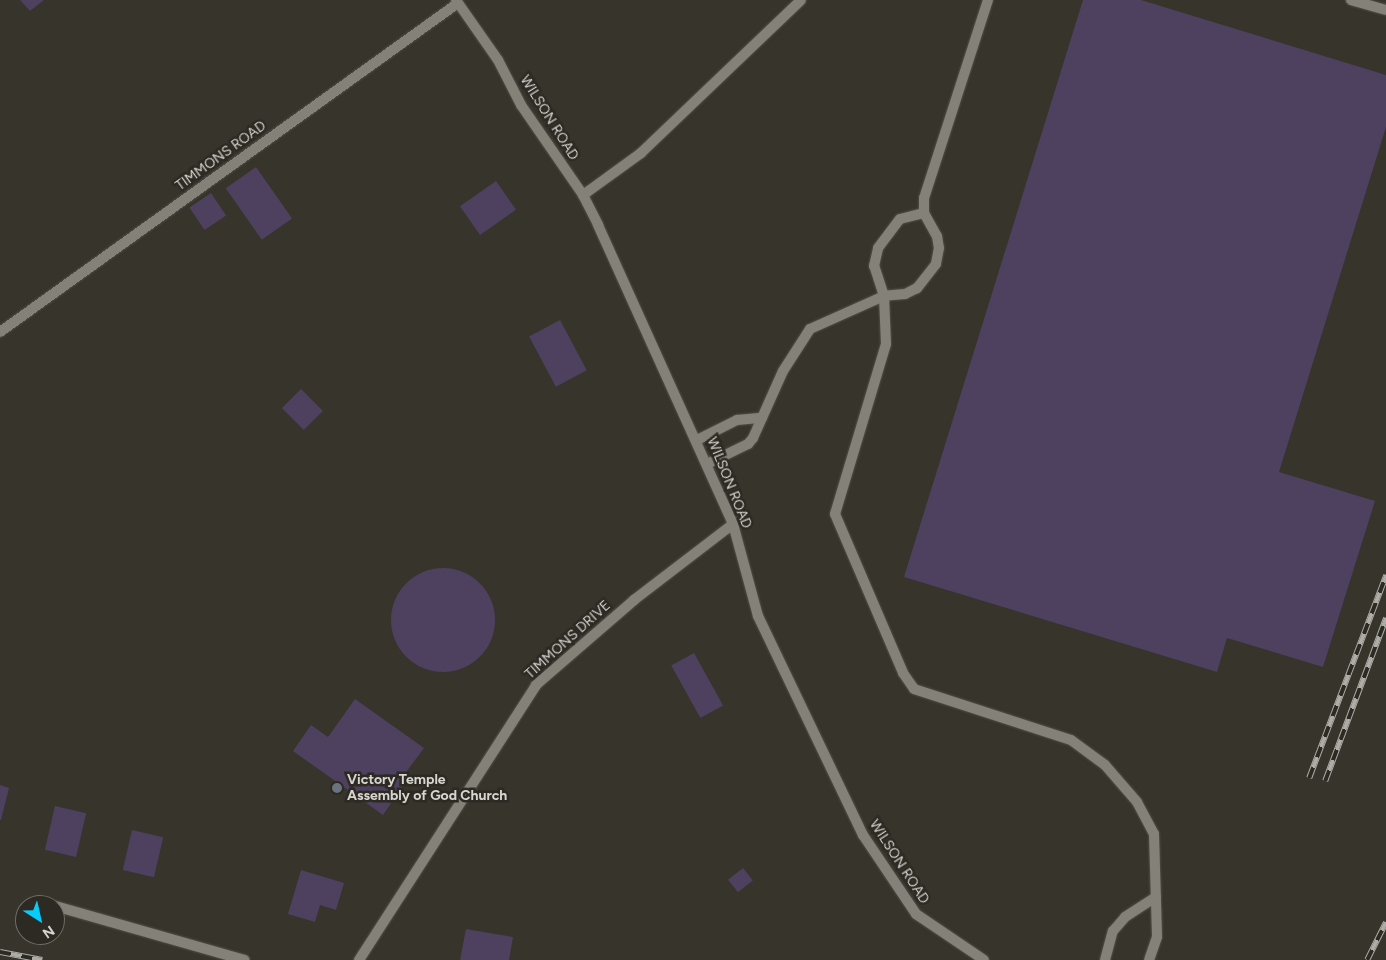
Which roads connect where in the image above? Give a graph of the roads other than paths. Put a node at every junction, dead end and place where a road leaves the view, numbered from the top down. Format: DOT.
graph roads {
  1 [pos="802,0"];
  2 [pos="988,0"];
  3 [pos="1351,0"];
  4 [pos="457,1"];
  5 [pos="1386,10"];
  6 [pos="583,195"];
  7 [pos="924,213"];
  8 [pos="884,296"];
  9 [pos="0,332"];
  10 [pos="762,418"];
  11 [pos="697,440"];
  12 [pos="707,464"];
  13 [pos="733,524"];
  14 [pos="1156,898"];
  15 [pos="65,909"];
  16 [pos="244,960"];
  17 [pos="360,960"];
  18 [pos="984,960"];
  19 [pos="1105,960"];
  20 [pos="1149,960"];
  1 -- 6 [label="street"];
  2 -- 7 [label="street"];
  3 -- 5 [label="street"];
  4 -- 6 [label="street, WILSON ROAD"];
  4 -- 9 [label="street, TIMMONS ROAD"];
  6 -- 11 [label="street, WILSON ROAD"];
  7 -- 8 [label="street"];
  7 -- 8 [label="street"];
  8 -- 10 [label="street"];
  8 -- 14 [label="street"];
  10 -- 11 [label="street"];
  10 -- 12 [label="street"];
  11 -- 12 [label="street, WILSON ROAD"];
  12 -- 13 [label="street, WILSON ROAD"];
  13 -- 17 [label="street, TIMMONS DRIVE"];
  13 -- 18 [label="street, WILSON ROAD"];
  14 -- 19 [label="street"];
  14 -- 20 [label="street"];
  15 -- 16 [label="street"];
}
